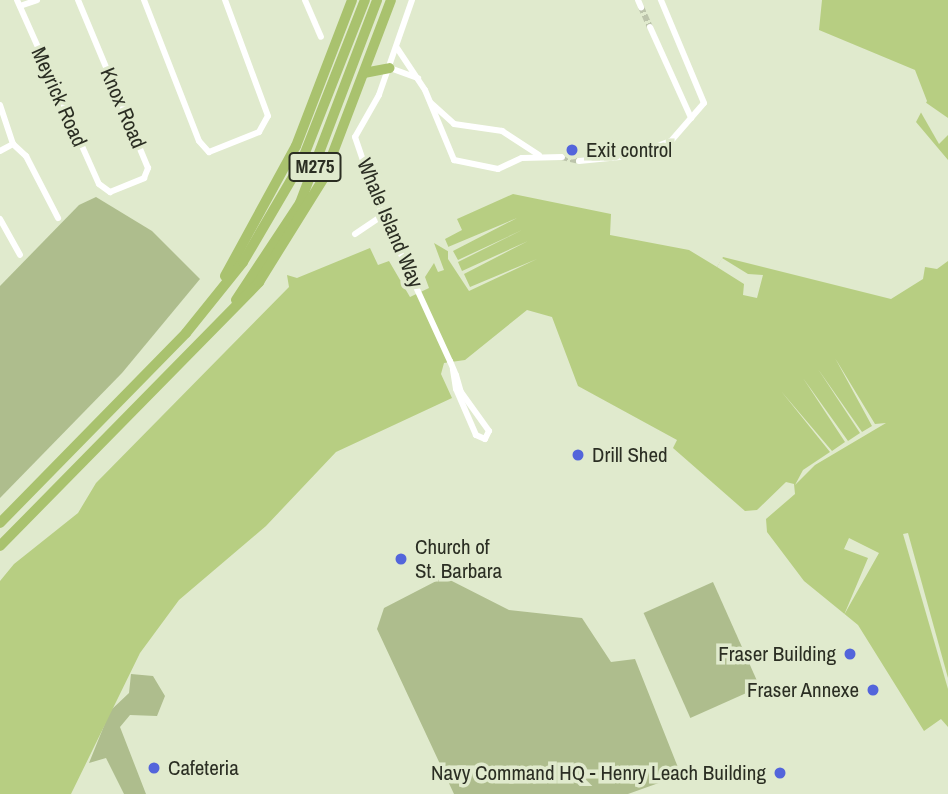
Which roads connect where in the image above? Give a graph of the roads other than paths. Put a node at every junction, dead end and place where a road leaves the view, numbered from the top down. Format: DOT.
graph roads {
  1 [pos="37,0"];
  2 [pos="78,0"];
  3 [pos="144,0"];
  4 [pos="225,0"];
  5 [pos="305,0"];
  6 [pos="352,0"];
  7 [pos="365,0"];
  8 [pos="377,0"];
  9 [pos="391,0"];
  10 [pos="412,0"];
  11 [pos="19,3"];
  12 [pos="661,3"];
  13 [pos="650,27"];
  14 [pos="321,37"];
  15 [pos="397,48"];
  16 [pos="390,68"];
  17 [pos="364,73"];
  18 [pos="418,78"];
  19 [pos="430,101"];
  20 [pos="0,105"];
  21 [pos="691,118"];
  22 [pos="13,144"];
  23 [pos="0,152"];
  24 [pos="542,156"];
  25 [pos="562,158"];
  26 [pos="579,161"];
  27 [pos="106,192"];
  28 [pos="383,215"];
  29 [pos="58,218"];
  30 [pos="0,219"];
  31 [pos="355,234"];
  32 [pos="20,255"];
  33 [pos="206,309"];
  34 [pos="222,320"];
  35 [pos="453,369"];
  36 [pos="484,426"];
  37 [pos="476,431"];
  38 [pos="0,523"];
  39 [pos="0,545"];
  1 -- 11 [label="street"];
  2 -- 27 [label="street, Knox Road"];
  3 -- 4 [label="street"];
  5 -- 14 [label="street"];
  6 -- 33 [label="highway, M275"];
  7 -- 33 [label="highway, M275"];
  8 -- 34 [label="highway, M275"];
  9 -- 17 [label="highway, M275"];
  10 -- 15 [label="street, Whale Island Way"];
  11 -- 27 [label="street, Meyrick Road"];
  12 -- 21 [label="street"];
  13 -- 21 [label="street"];
  15 -- 16 [label="street, Whale Island Way"];
  15 -- 18 [label="street"];
  16 -- 17 [label="highway"];
  16 -- 18 [label="street"];
  16 -- 28 [label="street, Whale Island Way"];
  17 -- 34 [label="highway, M275"];
  18 -- 19 [label="street"];
  19 -- 24 [label="street"];
  19 -- 24 [label="street"];
  20 -- 22 [label="street"];
  21 -- 26 [label="street"];
  22 -- 23 [label="street"];
  22 -- 29 [label="street"];
  24 -- 25 [label="street"];
  28 -- 31 [label="street"];
  28 -- 35 [label="street, Whale Island Way"];
  30 -- 32 [label="street"];
  33 -- 38 [label="highway, M275"];
  34 -- 39 [label="highway, M275"];
  35 -- 36 [label="street"];
  35 -- 37 [label="street"];
  36 -- 37 [label="street"];
  36 -- 37 [label="street"];
}
